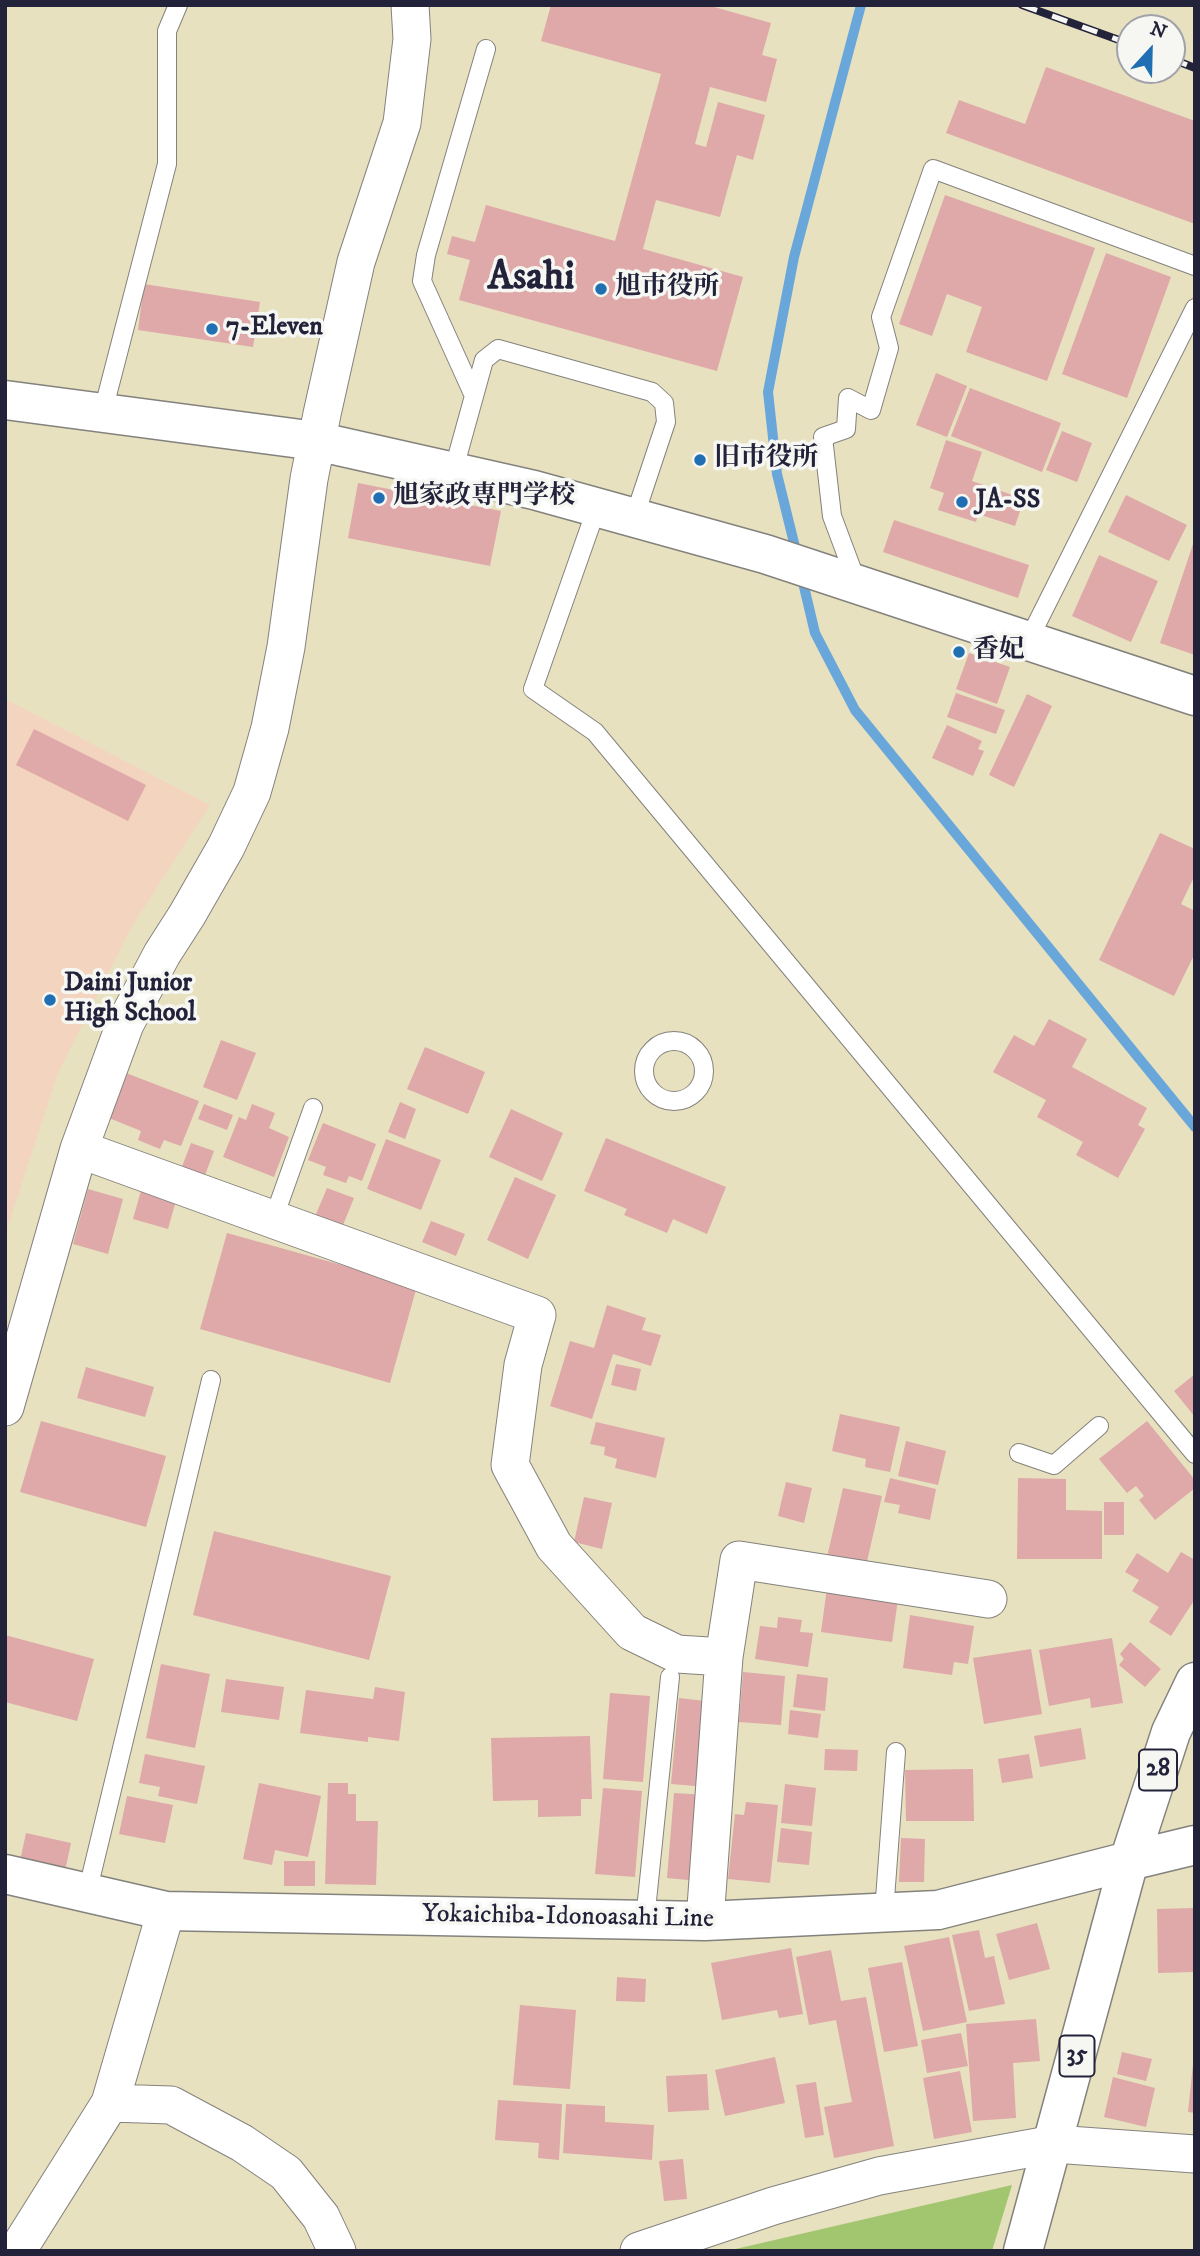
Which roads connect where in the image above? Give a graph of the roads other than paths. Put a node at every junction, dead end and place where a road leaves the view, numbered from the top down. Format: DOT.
graph roads {
  1 [pos="178,5"];
  2 [pos="410,5"];
  3 [pos="486,49"];
  4 [pos="1195,266"];
  5 [pos="1195,308"];
  6 [pos="474,396"];
  7 [pos="5,400"];
  8 [pos="103,411"];
  9 [pos="316,441"];
  10 [pos="453,472"];
  11 [pos="597,507"];
  12 [pos="634,518"];
  13 [pos="845,580"];
  14 [pos="1028,641"];
  15 [pos="1195,696"];
  16 [pos="313,1108"];
  17 [pos="79,1149"];
  18 [pos="273,1220"];
  19 [pos="211,1380"];
  20 [pos="5,1407"];
  21 [pos="1099,1426"];
  22 [pos="1019,1453"];
  23 [pos="1195,1454"];
  24 [pos="988,1599"];
  25 [pos="724,1657"];
  26 [pos="670,1677"];
  27 [pos="1195,1682"];
  28 [pos="897,1752"];
  29 [pos="1195,1845"];
  30 [pos="1129,1861"];
  31 [pos="5,1874"];
  32 [pos="88,1893"];
  33 [pos="166,1911"];
  34 [pos="884,1912"];
  35 [pos="645,1920"];
  36 [pos="705,1921"];
  37 [pos="110,2103"];
  38 [pos="1054,2144"];
  39 [pos="1195,2154"];
  40 [pos="17,2251"];
  41 [pos="337,2251"];
  42 [pos="639,2251"];
  43 [pos="1023,2251"];
  1 -- 8 [label="lane"];
  2 -- 9 [label="street"];
  3 -- 6 [label="lane"];
  4 -- 13 [label="lane"];
  5 -- 14 [label="lane"];
  6 -- 10 [label="lane"];
  6 -- 12 [label="lane"];
  7 -- 8 [label="main road"];
  8 -- 9 [label="main road"];
  9 -- 10 [label="main road"];
  9 -- 17 [label="street"];
  10 -- 11 [label="main road"];
  11 -- 12 [label="main road"];
  11 -- 23 [label="lane"];
  12 -- 13 [label="main road"];
  13 -- 14 [label="main road"];
  14 -- 15 [label="main road"];
  16 -- 18 [label="lane"];
  17 -- 18 [label="street"];
  17 -- 20 [label="street"];
  18 -- 25 [label="street"];
  19 -- 32 [label="lane"];
  21 -- 22 [label="lane"];
  24 -- 25 [label="street"];
  25 -- 36 [label="street"];
  26 -- 35 [label="lane"];
  27 -- 30 [label="main road, 28"];
  28 -- 34 [label="lane"];
  29 -- 30 [label="main road, Yokaichiba-Idonoasahi Line"];
  30 -- 34 [label="main road, Yokaichiba-Idonoasahi Line"];
  30 -- 38 [label="main road, 35"];
  31 -- 32 [label="main road, Yokaichiba-Idonoasahi Line"];
  32 -- 33 [label="main road, Yokaichiba-Idonoasahi Line"];
  33 -- 35 [label="main road, Yokaichiba-Idonoasahi Line"];
  33 -- 37 [label="street"];
  34 -- 36 [label="main road, Yokaichiba-Idonoasahi Line"];
  35 -- 36 [label="main road, Yokaichiba-Idonoasahi Line"];
  37 -- 40 [label="street"];
  37 -- 41 [label="street"];
  38 -- 39 [label="street"];
  38 -- 42 [label="street"];
  38 -- 43 [label="main road, 35"];
}
